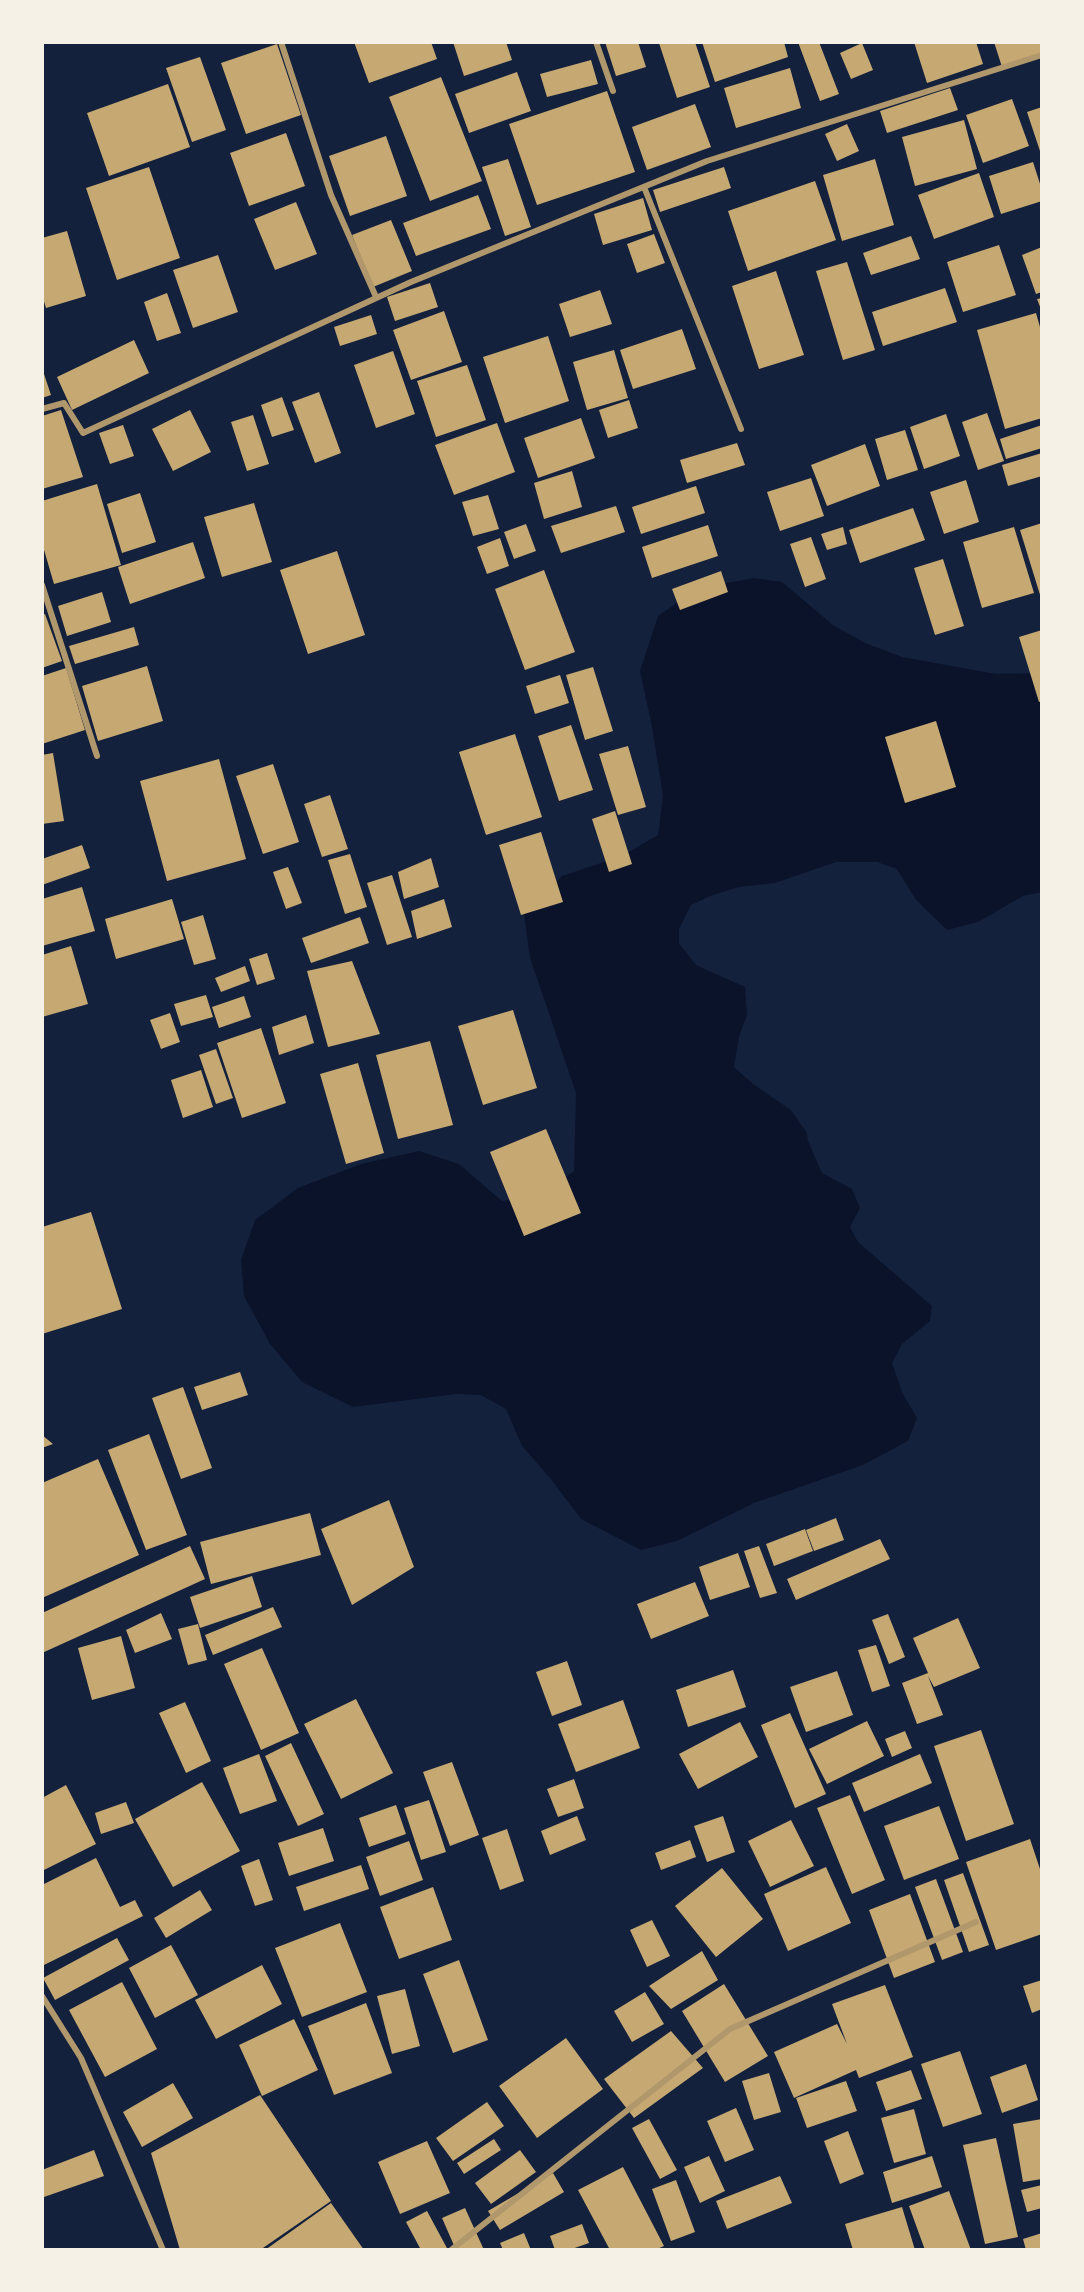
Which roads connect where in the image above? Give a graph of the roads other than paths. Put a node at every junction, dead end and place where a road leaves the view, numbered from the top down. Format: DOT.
graph roads {
  1 [pos="281,42"];
  2 [pos="596,42"];
  3 [pos="1042,55"];
  4 [pos="612,91"];
  5 [pos="644,187"];
  6 [pos="376,297"];
  7 [pos="42,409"];
  8 [pos="741,429"];
  9 [pos="42,585"];
  10 [pos="98,756"];
  11 [pos="976,1922"];
  12 [pos="42,1996"];
  13 [pos="163,2250"];
  14 [pos="452,2250"];
  1 -- 6 [label="street"];
  2 -- 4 [label="street"];
  3 -- 5 [label="street"];
  5 -- 6 [label="street"];
  5 -- 8 [label="street"];
  6 -- 7 [label="street"];
  9 -- 10 [label="street"];
  11 -- 14 [label="street"];
  12 -- 13 [label="street"];
}
